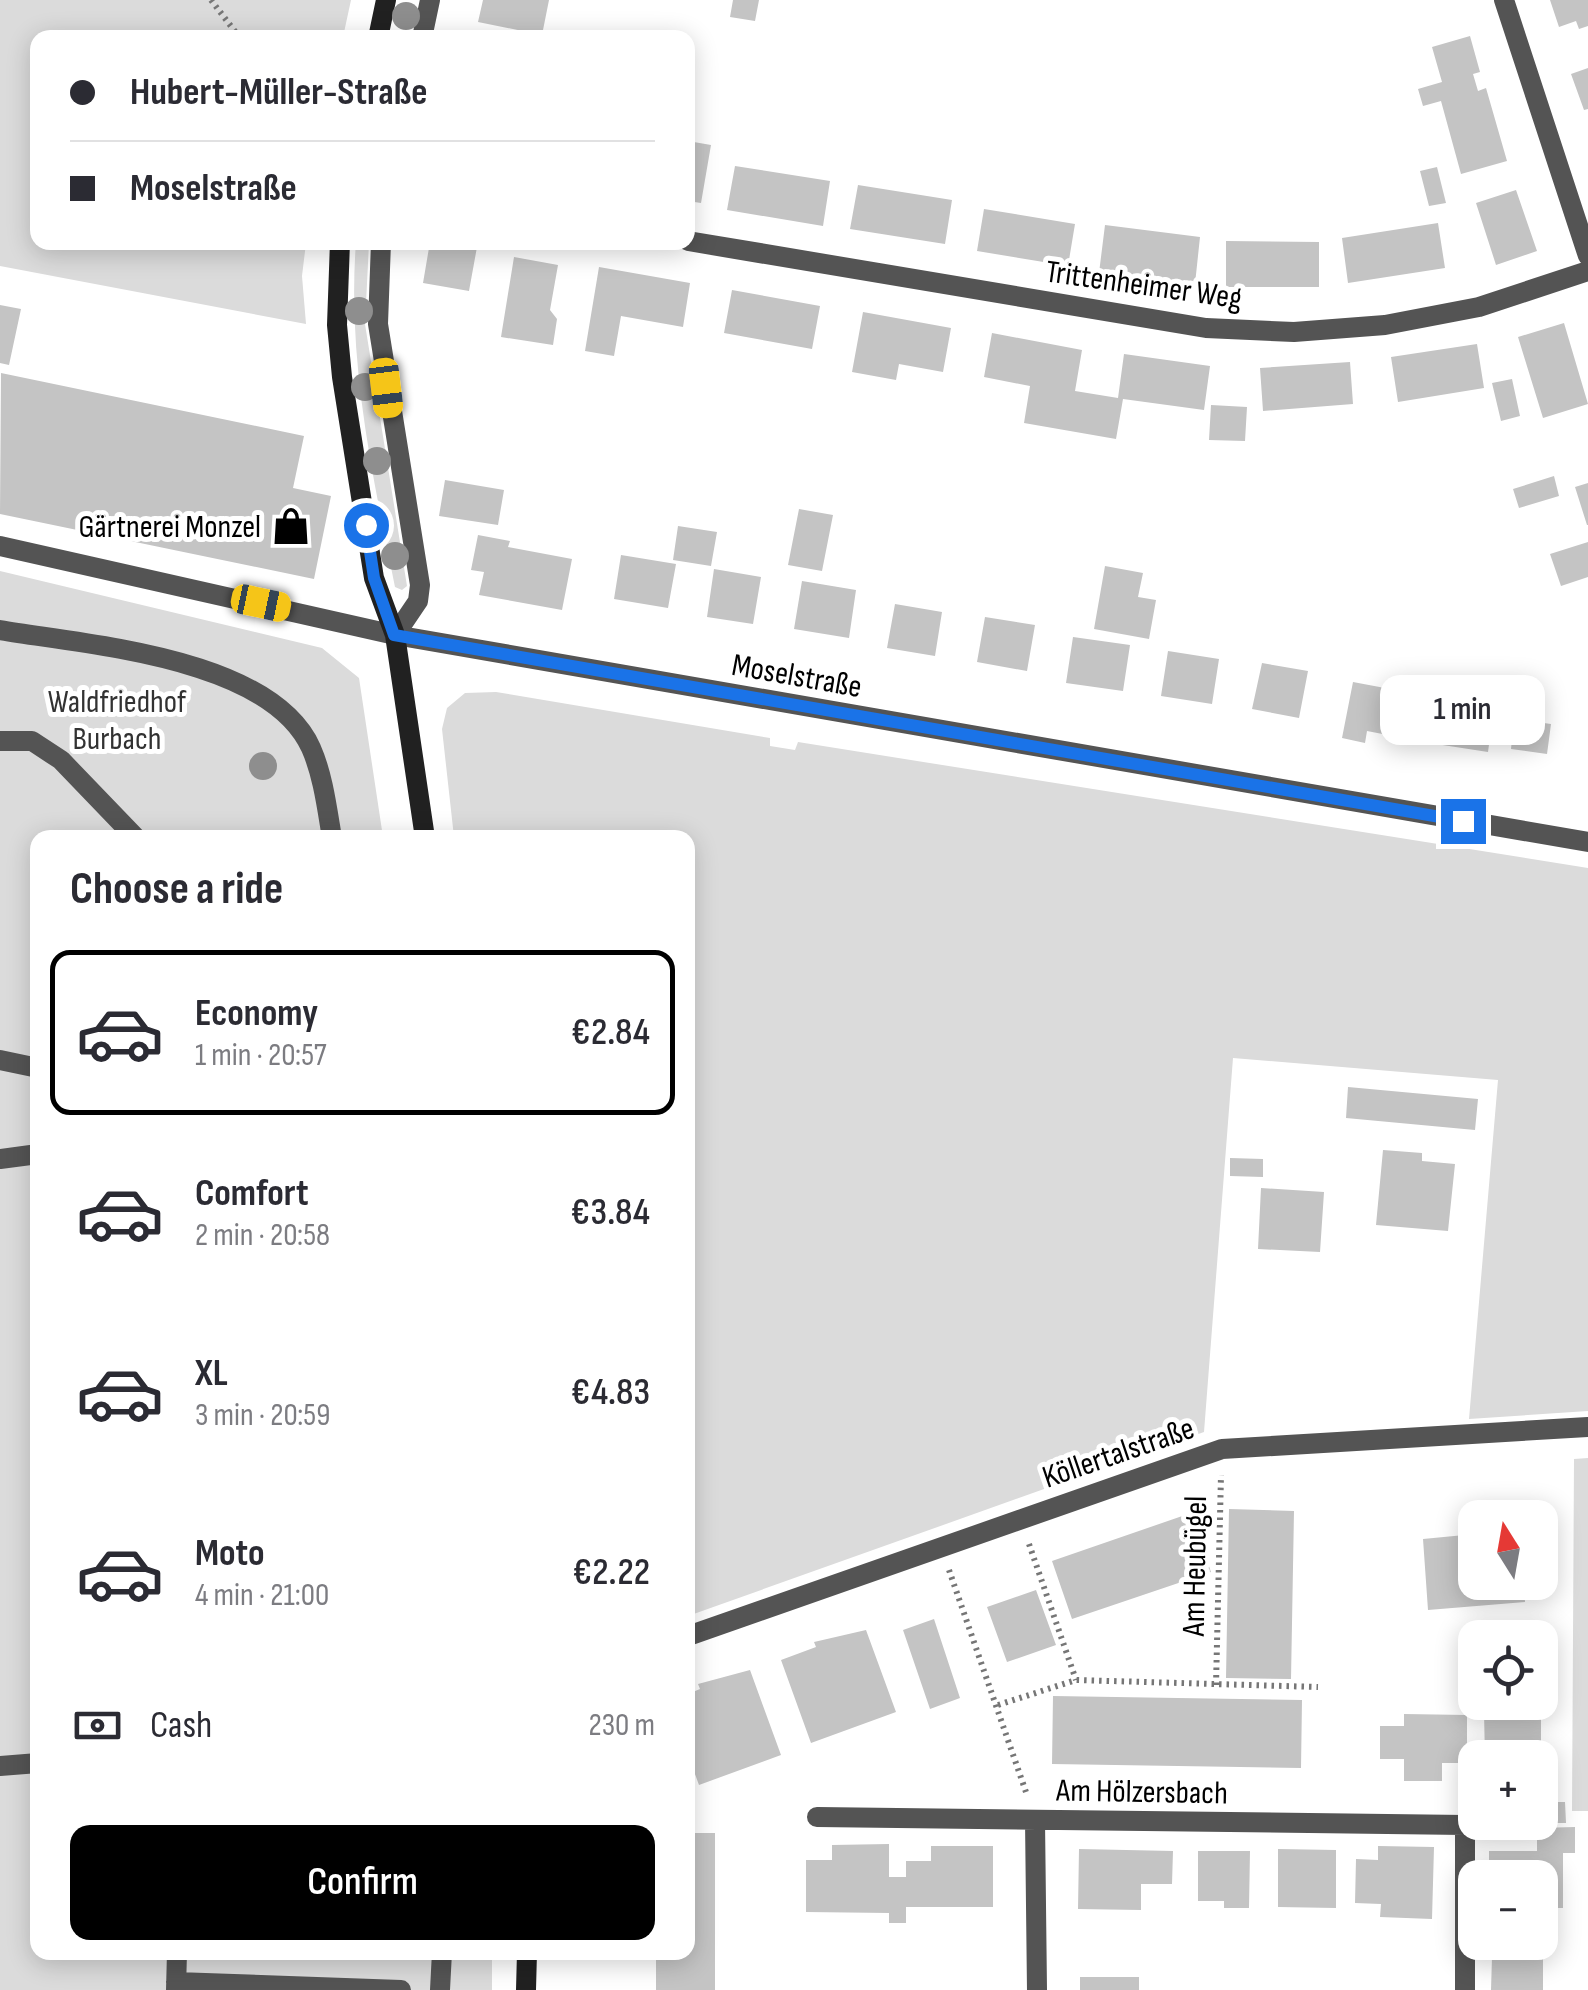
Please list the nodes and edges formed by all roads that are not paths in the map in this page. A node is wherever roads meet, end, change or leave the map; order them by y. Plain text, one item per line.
1 (386, 0) edge
2 (430, 0) edge
3 (1504, 0) edge
4 (380, 30) edge
5 (424, 30) edge
6 (695, 242) edge
7 (340, 250) edge
8 (381, 250) edge
9 (1588, 256) edge
10 (1588, 271) edge
11 (0, 546) edge
12 (0, 630) edge
13 (394, 635) junction
14 (0, 741) edge
15 (128, 830) edge
16 (330, 830) edge
17 (424, 830) edge
18 (1588, 842) edge
19 (0, 1060) edge
20 (30, 1066) edge
21 (30, 1155) edge
22 (0, 1159) edge
23 (1588, 1427) edge
24 (695, 1633) edge
25 (30, 1764) edge
26 (0, 1766) edge
27 (817, 1816) dead end
28 (1035, 1820) junction
29 (177, 1960) edge
30 (442, 1960) edge
31 (526, 1960) edge
32 (176, 1986) edge
33 (400, 1990) edge
34 (440, 1990) edge
35 (526, 1990) edge
36 (1037, 1990) edge
37 (1465, 1990) edge

1 - 4 main road
2 - 5 street
3 - 9 street
6 - 10 street, Trittenheimer Weg
7 - 13 main road
8 - 13 street
11 - 13 street, Moselstraße
12 - 16 street
13 - 17 main road
13 - 18 street, Moselstraße
14 - 15 street
19 - 20 street
21 - 22 street
23 - 24 street, Köllertalstraße
25 - 26 street
27 - 28 street, Am Hölzersbach
28 - 36 street
28 - 37 street, Am Hölzersbach
29 - 32 street
30 - 34 street
31 - 35 main road
32 - 33 street

